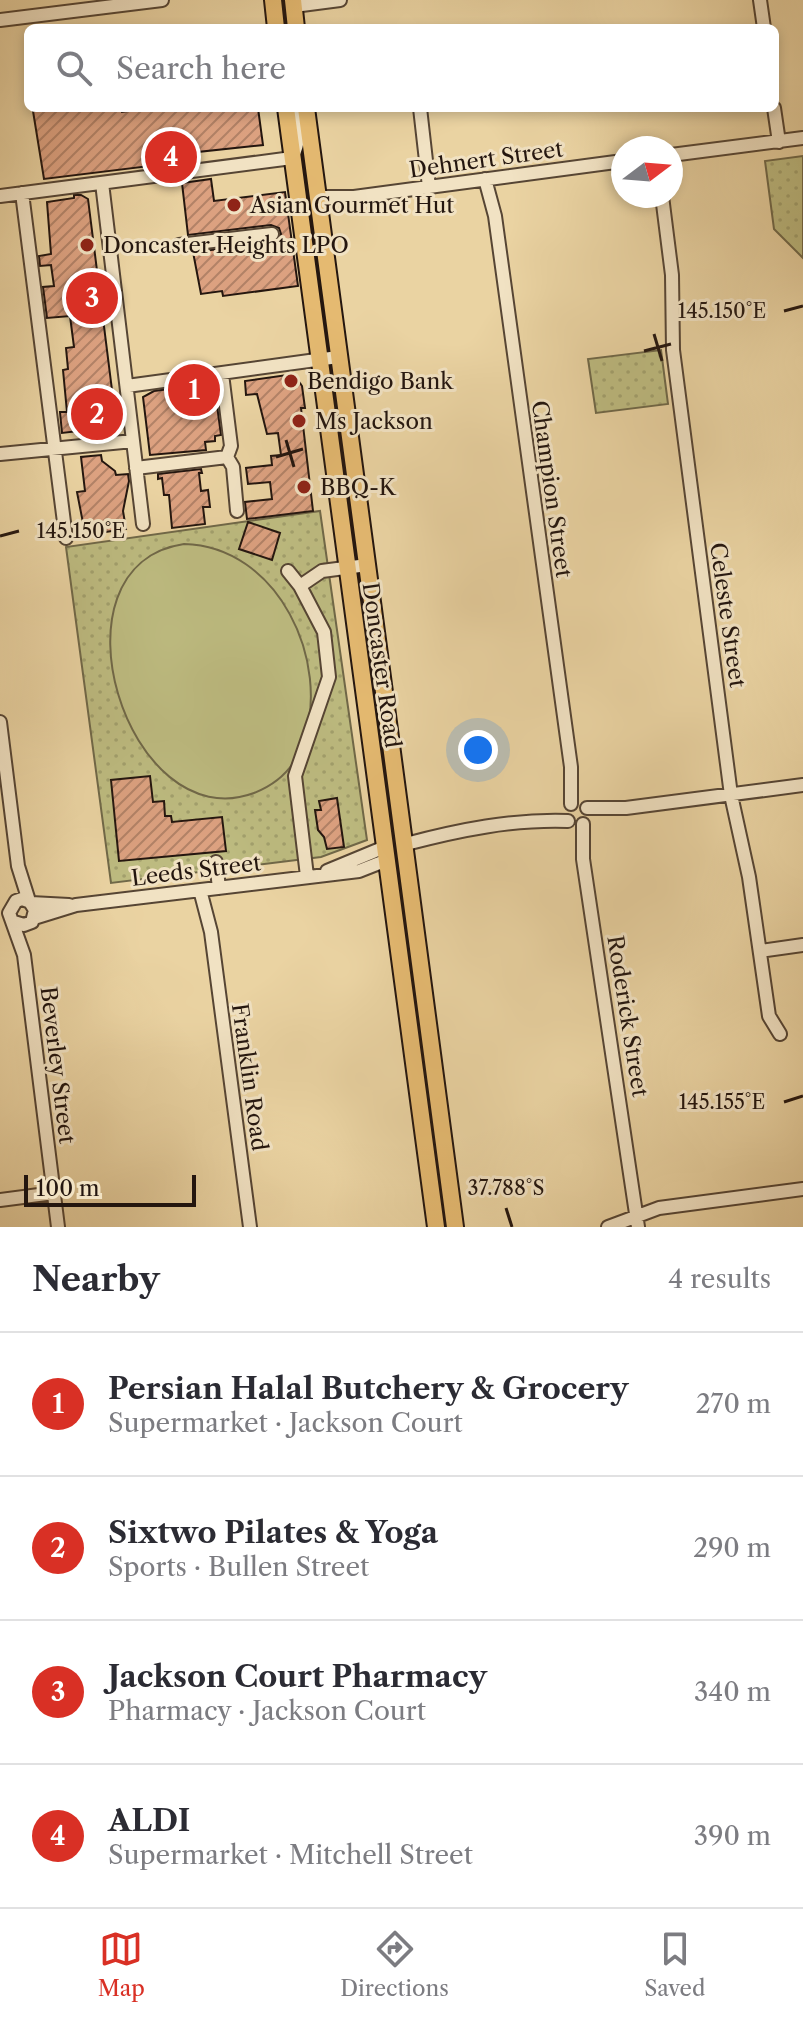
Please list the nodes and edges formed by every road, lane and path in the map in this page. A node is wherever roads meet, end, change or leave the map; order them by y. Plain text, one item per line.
1 (162, 0) edge
2 (273, 0) edge
3 (340, 0) edge
4 (760, 0) edge
5 (293, 3) edge
6 (0, 20) edge
7 (276, 24) edge
8 (296, 24) edge
9 (763, 24) edge
10 (286, 112) edge
11 (298, 112) edge
12 (307, 112) edge
13 (420, 112) edge
14 (775, 112) edge
15 (803, 138) edge
16 (779, 142) junction
17 (683, 154) edge
18 (292, 158) junction
19 (611, 163) edge
20 (294, 176) junction
21 (489, 179) junction
22 (102, 183) junction
23 (429, 187) junction
24 (22, 193) junction
25 (0, 196) edge
26 (318, 200) junction
27 (664, 208) edge
28 (272, 234) dead end
29 (179, 245) dead end
30 (338, 357) junction
31 (318, 361) junction
32 (222, 374) junction
33 (127, 386) junction
34 (133, 441) junction
35 (56, 448) junction
36 (0, 454) edge
37 (227, 457) junction
38 (136, 468) junction
39 (237, 511) dead end
40 (143, 524) dead end
41 (66, 538) dead end
42 (367, 565) junction
43 (346, 568) junction
44 (288, 571) dead end
45 (300, 586) junction
46 (0, 722) edge
47 (803, 785) edge
48 (731, 795) junction
49 (577, 814) junction
50 (406, 844) junction
51 (386, 853) junction
52 (216, 862) dead end
53 (307, 876) junction
54 (210, 889) junction
55 (76, 905) junction
56 (14, 910) edge
57 (31, 921) junction
58 (803, 945) edge
59 (760, 951) junction
60 (24, 955) junction
61 (780, 1034) dead end
62 (803, 1189) edge
63 (54, 1193) junction
64 (0, 1200) edge
65 (638, 1221) edge
66 (58, 1227) edge
67 (250, 1227) edge
68 (436, 1227) edge
69 (455, 1227) edge
70 (608, 1227) edge

1 - 6 street
2 - 7 main road
3 - 5 street
4 - 9 street
5 - 8 main road
10 - 18 main road, Doncaster Road
11 - 18 street
12 - 26 main road, Doncaster Road
13 - 23 street
14 - 16 street
15 - 16 street
16 - 17 street
18 - 20 main road, Doncaster Road
18 - 22 street
19 - 21 street, Dehnert Street
20 - 26 street
20 - 31 main road, Doncaster Road
21 - 23 street, Dehnert Street
21 - 49 street, Champion Street
22 - 24 street
22 - 33 street
23 - 26 street, Dehnert Street
24 - 25 street
24 - 35 street
26 - 30 main road, Doncaster Road
27 - 48 street, Celeste Street
28 - 29 street
30 - 31 street
30 - 42 main road, Doncaster Road
31 - 32 street
31 - 43 main road, Doncaster Road
32 - 33 street
32 - 37 street
33 - 34 street
34 - 35 street
34 - 38 street
35 - 36 street
35 - 41 street
37 - 38 street
37 - 39 street
38 - 40 street
42 - 43 street
42 - 50 main road, Doncaster Road
43 - 45 street
43 - 51 main road, Doncaster Road
44 - 45 street
45 - 53 street
46 - 56 street
47 - 48 street
48 - 49 street
48 - 59 street, Celeste Street
49 - 50 street
49 - 65 street, Roderick Street
50 - 51 main road
50 - 69 main road, Doncaster Road
51 - 53 street, Leeds Street
51 - 68 main road, Doncaster Road
52 - 54 street, Franklin Road
53 - 54 street, Leeds Street
54 - 55 street, Leeds Street
54 - 67 street, Franklin Road
55 - 56 street, Leeds Street
55 - 57 street, Leeds Street
56 - 57 street
56 - 57 street, Beverley Street
56 - 60 street, Beverley Street
57 - 60 street, Beverley Street
58 - 59 street
59 - 61 street, Celeste Street
60 - 63 street, Beverley Street
62 - 65 street
63 - 64 street
63 - 66 street, Beverley Street
65 - 70 street

